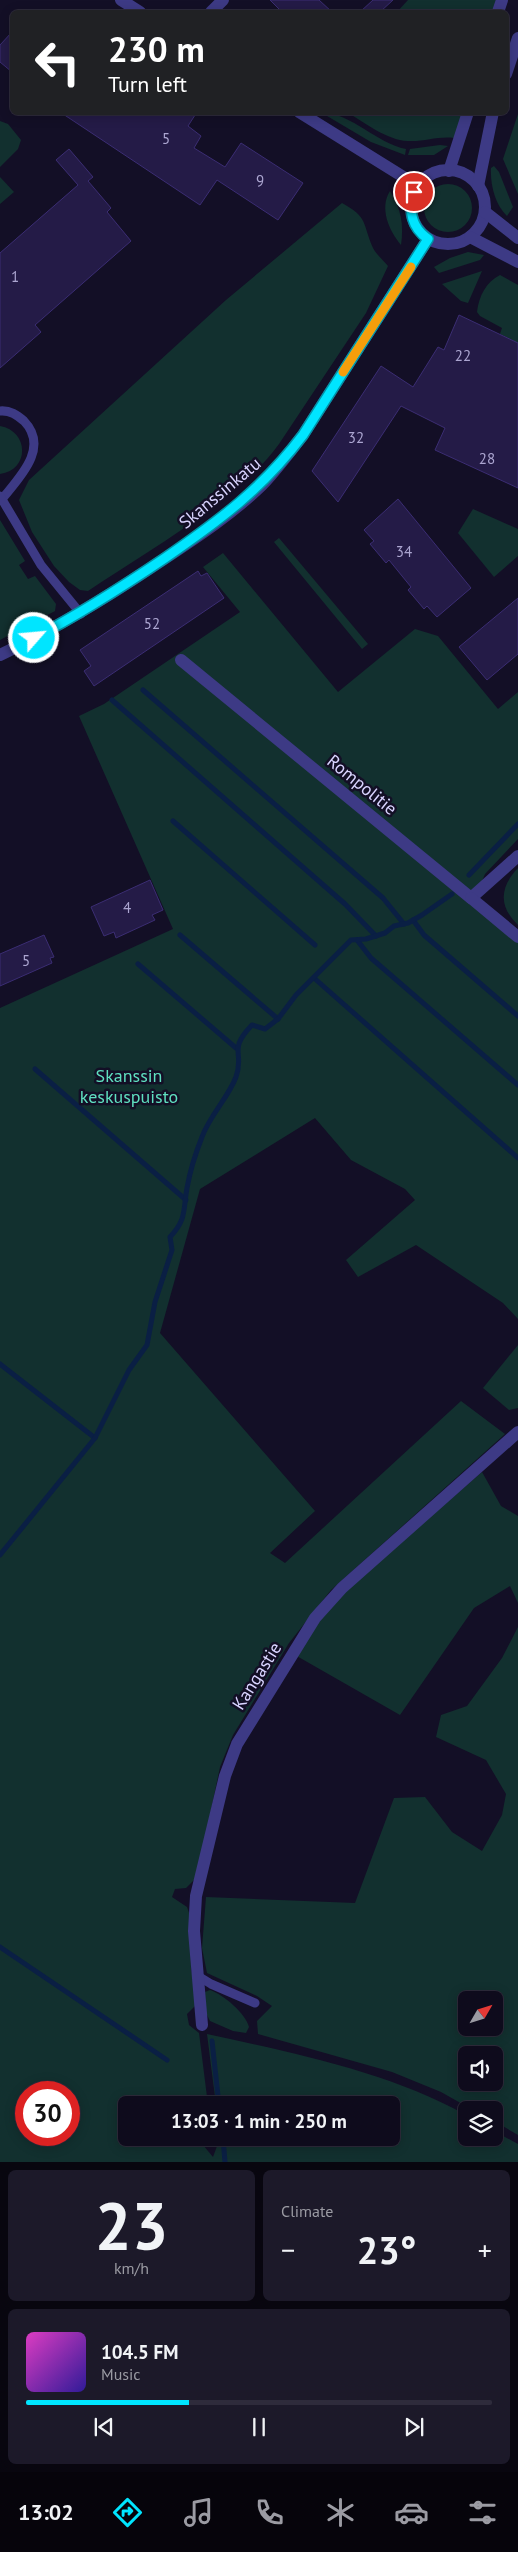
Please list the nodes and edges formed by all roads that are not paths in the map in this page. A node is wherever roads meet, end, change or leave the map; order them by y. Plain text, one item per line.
1 (121, 0) edge
2 (223, 0) edge
3 (137, 10) edge
4 (213, 10) edge
5 (518, 38) edge
6 (509, 65) edge
7 (304, 115) edge
8 (467, 115) edge
9 (492, 115) edge
10 (449, 170) junction
11 (418, 186) junction
12 (478, 186) junction
13 (484, 212) junction
14 (470, 237) junction
15 (518, 238) edge
16 (428, 239) junction
17 (518, 262) edge
18 (0, 411) edge
19 (1, 497) edge
20 (80, 614) junction
21 (0, 655) edge
22 (180, 660) dead end
23 (518, 856) edge
24 (471, 898) junction
25 (518, 937) edge
26 (518, 1432) edge
27 (198, 1976) junction
28 (255, 2003) dead end
29 (202, 2025) dead end

1 - 3 street
2 - 4 street
5 - 6 street
7 - 11 street
8 - 10 street
9 - 12 street
10 - 11 street
10 - 12 street
11 - 16 street
12 - 13 street
13 - 14 street
13 - 15 street
14 - 16 street
14 - 17 street
16 - 20 street, Skanssinkatu
18 - 19 lane
19 - 20 lane
20 - 21 street, Skanssinkatu
22 - 24 street, Rompolitie
23 - 24 street
24 - 25 street
26 - 27 street, Kangastie
27 - 28 lane
27 - 29 street, Kangastie

